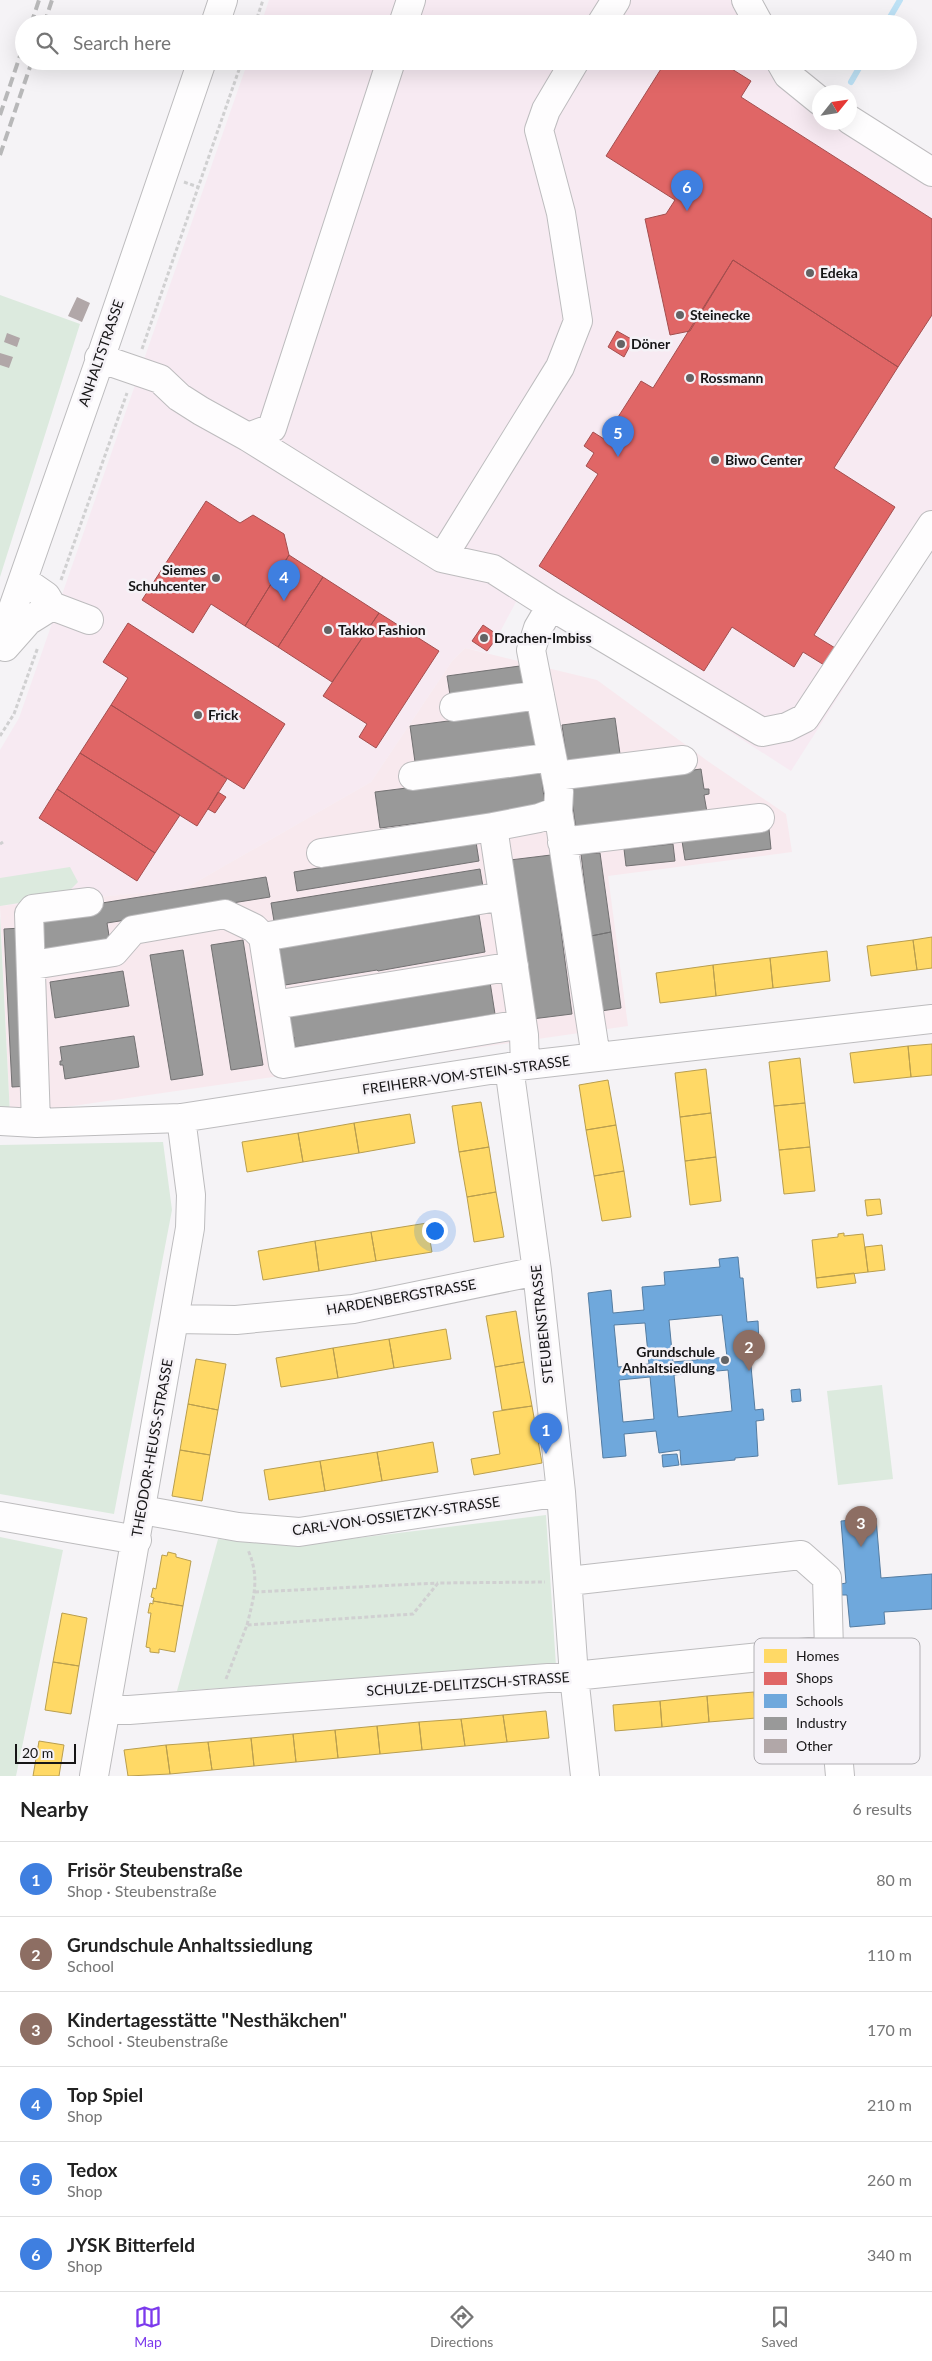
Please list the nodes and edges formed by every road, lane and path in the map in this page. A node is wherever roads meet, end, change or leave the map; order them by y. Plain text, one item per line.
1 (222, 0) edge
2 (263, 0) edge
3 (411, 0) edge
4 (616, 0) edge
5 (746, 0) edge
6 (217, 15) edge
7 (258, 15) edge
8 (406, 15) edge
9 (607, 15) edge
10 (754, 15) edge
11 (199, 70) edge
12 (239, 70) edge
13 (388, 70) edge
14 (570, 70) edge
15 (785, 70) edge
16 (812, 94) edge
17 (857, 124) edge
18 (932, 172) edge
19 (99, 358) junction
20 (134, 370) junction
21 (248, 437) junction
22 (932, 525) edge
23 (442, 558) junction
24 (23, 580) junction
25 (52, 606) junction
26 (551, 606) junction
27 (89, 620) dead end
28 (40, 642) dead end
29 (0, 645) edge
30 (0, 652) edge
31 (540, 695) junction
32 (454, 707) dead end
33 (0, 736) edge
34 (683, 760) dead end
35 (554, 767) junction
36 (413, 776) dead end
37 (558, 811) junction
38 (760, 818) dead end
39 (493, 827) junction
40 (562, 842) junction
41 (321, 853) dead end
42 (503, 896) junction
43 (90, 902) dead end
44 (263, 937) junction
45 (33, 965) junction
46 (514, 966) junction
47 (274, 1005) junction
48 (932, 1018) edge
49 (522, 1024) junction
50 (596, 1057) junction
51 (517, 1066) junction
52 (181, 1118) junction
53 (0, 1121) edge
54 (36, 1123) junction
55 (537, 1271) junction
56 (174, 1319) junction
57 (561, 1492) junction
58 (142, 1510) junction
59 (0, 1516) edge
60 (238, 1527) junction
61 (136, 1540) junction
62 (569, 1581) junction
63 (438, 1583) junction
64 (255, 1592) junction
65 (247, 1625) junction
66 (829, 1638) edge
67 (754, 1658) edge
68 (574, 1676) junction
69 (220, 1682) dead end
70 (106, 1709) junction
71 (94, 1776) edge
72 (585, 1776) edge

1 - 6 street
2 - 7 path
3 - 8 street
4 - 9 street
5 - 10 street
11 - 19 street, ANHALTSTRASSE
12 - 20 path
13 - 21 street
14 - 23 street
15 - 16 street
17 - 18 street
19 - 20 street
19 - 24 street, ANHALTSTRASSE
20 - 21 street
20 - 25 path
21 - 23 street
22 - 26 street
23 - 26 street
24 - 25 street
24 - 29 street, ANHALTSTRASSE
25 - 27 street
25 - 30 street
26 - 31 street
28 - 33 path
31 - 32 street
31 - 35 street
34 - 35 street
35 - 36 street
35 - 37 street
37 - 39 street
37 - 40 street
38 - 40 street
39 - 41 street
39 - 42 street, STEUBENSTRASSE
40 - 50 street
42 - 44 street
42 - 46 street, STEUBENSTRASSE
43 - 45 street
44 - 45 street
44 - 47 street
45 - 54 street
46 - 47 street
46 - 49 street, STEUBENSTRASSE
47 - 49 street
48 - 50 street, FREIHERR-VOM-STEIN-STRASSE
49 - 51 street, STEUBENSTRASSE
50 - 51 street, FREIHERR-VOM-STEIN-STRASSE
51 - 52 street, FREIHERR-VOM-STEIN-STRASSE
51 - 55 street, STEUBENSTRASSE
52 - 54 street, FREIHERR-VOM-STEIN-STRASSE
52 - 56 street, THEODOR-HEUSS-STRASSE
53 - 54 street, FREIHERR-VOM-STEIN-STRASSE
55 - 56 street, HARDENBERGSTRASSE
55 - 57 street, STEUBENSTRASSE
56 - 58 street, THEODOR-HEUSS-STRASSE
57 - 60 street, CARL-VON-OSSIETZKY-STRASSE
57 - 62 street, STEUBENSTRASSE
58 - 60 street, CARL-VON-OSSIETZKY-STRASSE
58 - 61 street, THEODOR-HEUSS-STRASSE
59 - 61 street
60 - 64 path
61 - 70 street, THEODOR-HEUSS-STRASSE
62 - 63 path
62 - 66 street
62 - 68 street, STEUBENSTRASSE
63 - 64 path
63 - 65 path
64 - 65 path
65 - 69 path
67 - 68 street, SCHULZE-DELITZSCH-STRASSE
68 - 70 street, SCHULZE-DELITZSCH-STRASSE
68 - 72 street, STEUBENSTRASSE
70 - 71 street, THEODOR-HEUSS-STRASSE

